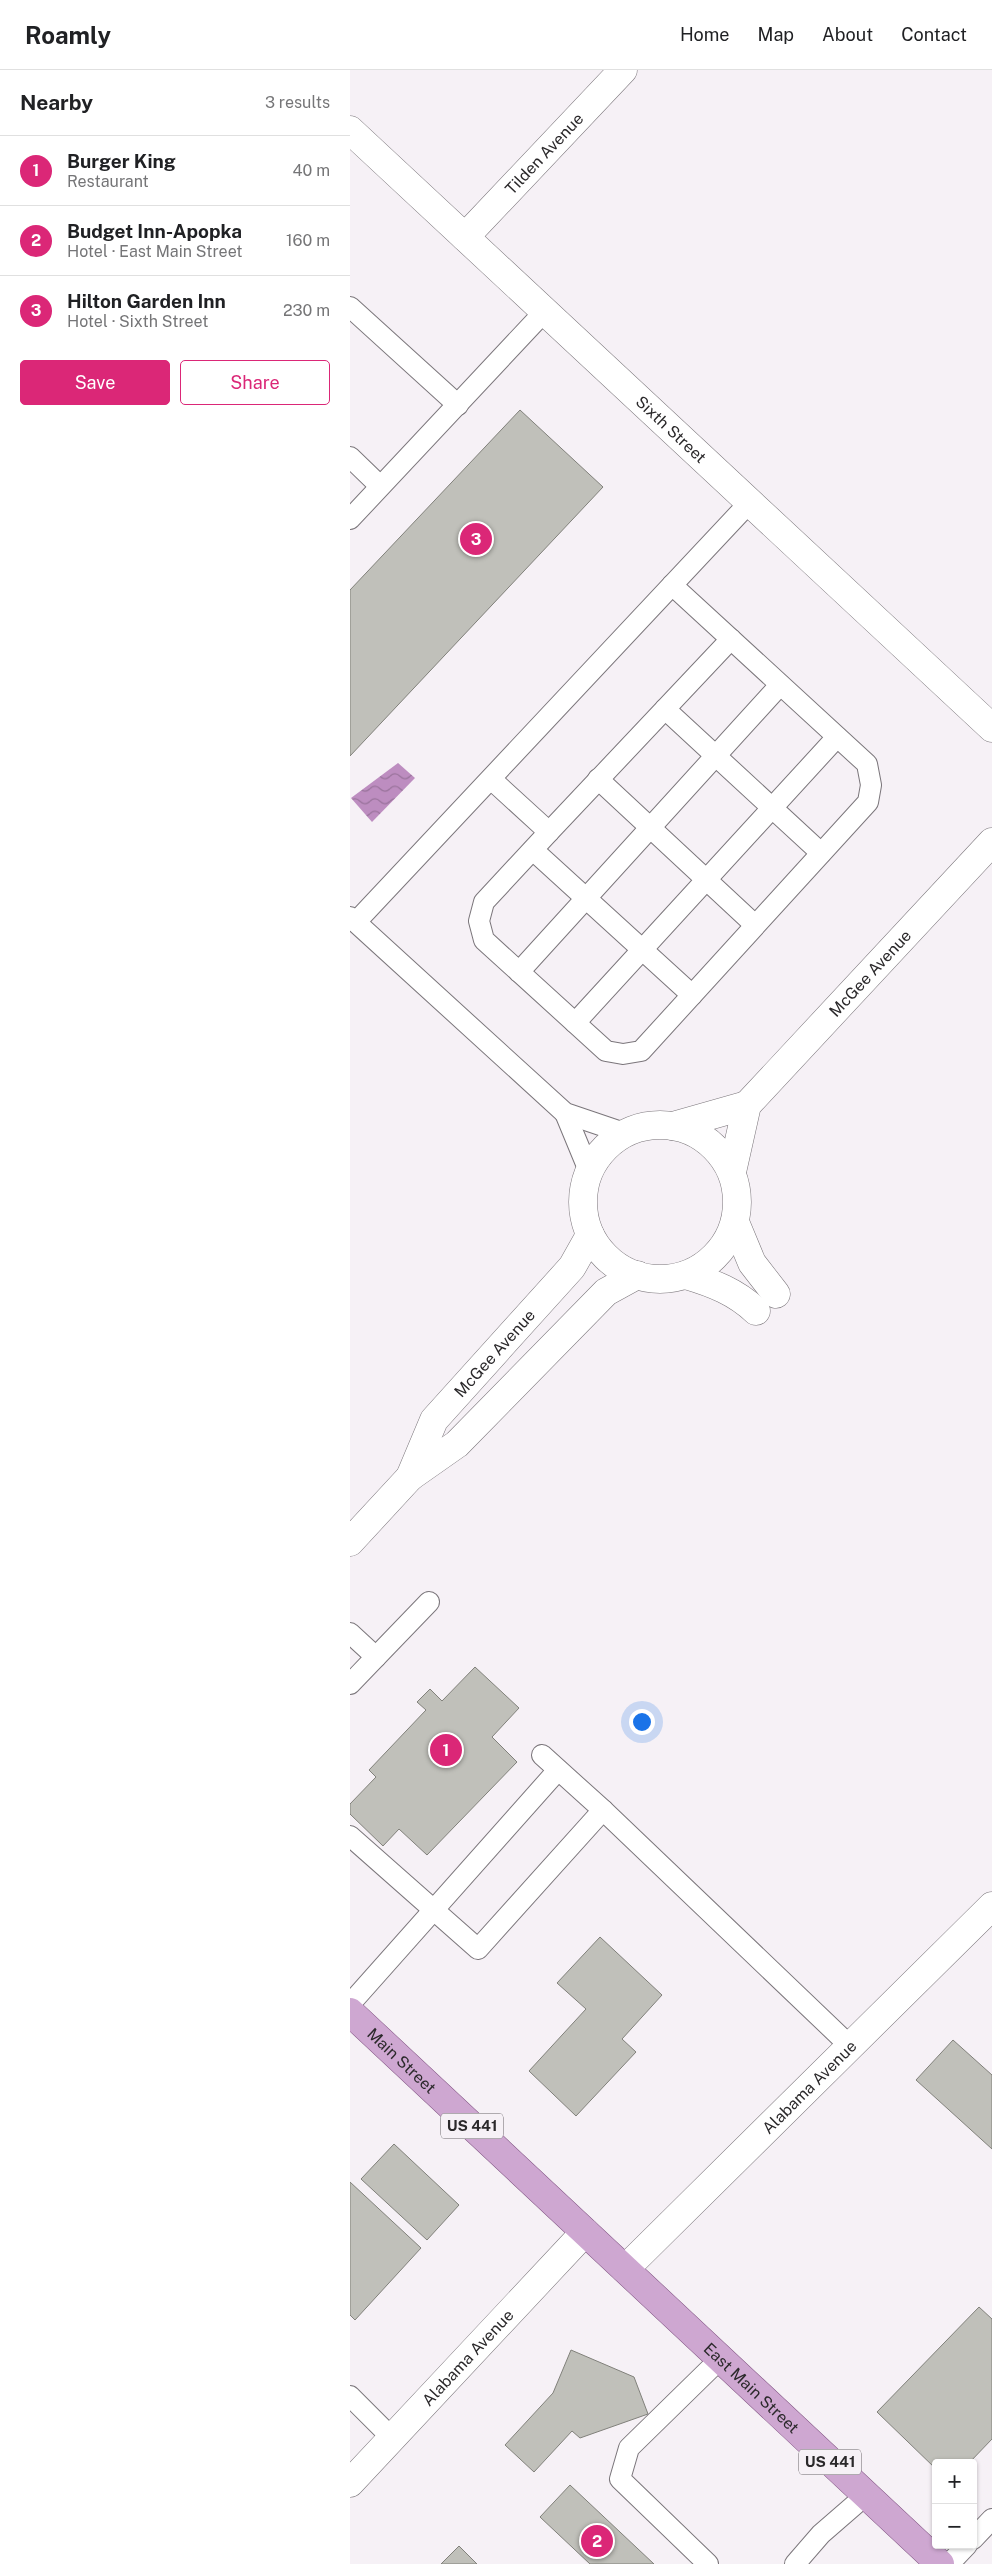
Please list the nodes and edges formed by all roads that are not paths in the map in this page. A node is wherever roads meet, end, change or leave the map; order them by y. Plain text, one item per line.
1 (623, 70) edge
2 (350, 130) edge
3 (465, 237) junction
4 (350, 307) edge
5 (545, 312) junction
6 (458, 405) junction
7 (350, 457) edge
8 (380, 486) junction
9 (750, 502) junction
10 (350, 519) edge
11 (672, 585) junction
12 (730, 639) junction
13 (780, 684) junction
14 (665, 708) junction
15 (992, 728) edge
16 (837, 737) junction
17 (716, 756) junction
18 (491, 779) junction
19 (598, 779) junction
20 (772, 808) junction
21 (650, 827) junction
22 (549, 832) junction
23 (992, 842) edge
24 (533, 850) junction
25 (821, 853) junction
26 (706, 880) junction
27 (586, 898) junction
28 (353, 919) edge
29 (755, 925) junction
30 (642, 950) junction
31 (519, 972) junction
32 (692, 995) junction
33 (575, 1023) junction
34 (747, 1105) junction
35 (565, 1113) junction
36 (674, 1126) junction
37 (624, 1133) junction
38 (589, 1171) junction
39 (732, 1172) junction
40 (735, 1222) junction
41 (590, 1235) junction
42 (637, 1275) junction
43 (686, 1275) junction
44 (410, 1477) junction
45 (350, 1542) edge
46 (429, 1602) dead end
47 (350, 1633) edge
48 (376, 1657) junction
49 (350, 1684) edge
50 (542, 1755) dead end
51 (558, 1770) junction
52 (603, 1810) junction
53 (350, 1836) edge
54 (992, 1906) edge
55 (433, 1909) junction
56 (352, 2017) edge
57 (850, 2046) junction
58 (585, 2232) junction
59 (625, 2269) junction
60 (720, 2358) junction
61 (350, 2396) edge
62 (392, 2438) junction
63 (350, 2483) edge
64 (866, 2495) junction
65 (992, 2519) edge
66 (977, 2535) edge
67 (963, 2549) edge
68 (708, 2564) edge
69 (795, 2564) edge
70 (940, 2564) edge
71 (949, 2564) edge

1 - 3 street, Tilden Avenue
2 - 3 street, Sixth Street
3 - 5 street, Sixth Street
4 - 6 lane
5 - 6 lane
5 - 9 street, Sixth Street
6 - 8 lane
7 - 8 lane
8 - 10 lane
9 - 11 lane
9 - 15 street, Sixth Street
11 - 12 lane
11 - 18 lane
12 - 13 lane
12 - 14 lane
13 - 16 lane
13 - 17 lane
14 - 17 lane
14 - 19 lane
16 - 20 lane
16 - 25 lane
17 - 20 lane
17 - 21 lane
18 - 22 lane
18 - 28 lane
19 - 21 lane
19 - 22 lane
20 - 25 lane
20 - 26 lane
21 - 26 lane
21 - 27 lane
22 - 24 lane
23 - 34 street, McGee Avenue
24 - 27 lane
24 - 31 lane
25 - 29 lane
26 - 29 lane
26 - 30 lane
27 - 30 lane
27 - 31 lane
28 - 35 lane
29 - 32 lane
30 - 32 lane
30 - 33 lane
31 - 33 lane
32 - 33 lane
34 - 36 street
34 - 39 street
35 - 37 lane
35 - 38 lane
36 - 37 street
36 - 39 street
37 - 38 street
38 - 41 street
39 - 40 street
40 - 43 street
40 - 43 street
41 - 42 street
41 - 44 street, McGee Avenue
42 - 43 street
42 - 44 street, McGee Avenue
44 - 45 street, McGee Avenue
46 - 48 lane
47 - 48 lane
48 - 49 lane
50 - 51 lane
51 - 52 lane
51 - 55 lane
52 - 55 lane
52 - 57 lane
53 - 55 lane
54 - 57 street, Alabama Avenue
55 - 56 lane
56 - 58 main road, Main Street / US 441
57 - 59 street, Alabama Avenue
58 - 59 main road, East Main Street / US 441
58 - 62 street, Alabama Avenue
59 - 60 main road, East Main Street / US 441
60 - 64 main road, East Main Street / US 441
60 - 68 lane
61 - 62 lane
62 - 63 street, Alabama Avenue
64 - 69 lane
64 - 70 main road, East Main Street / US 441
65 - 66 lane
67 - 71 lane

